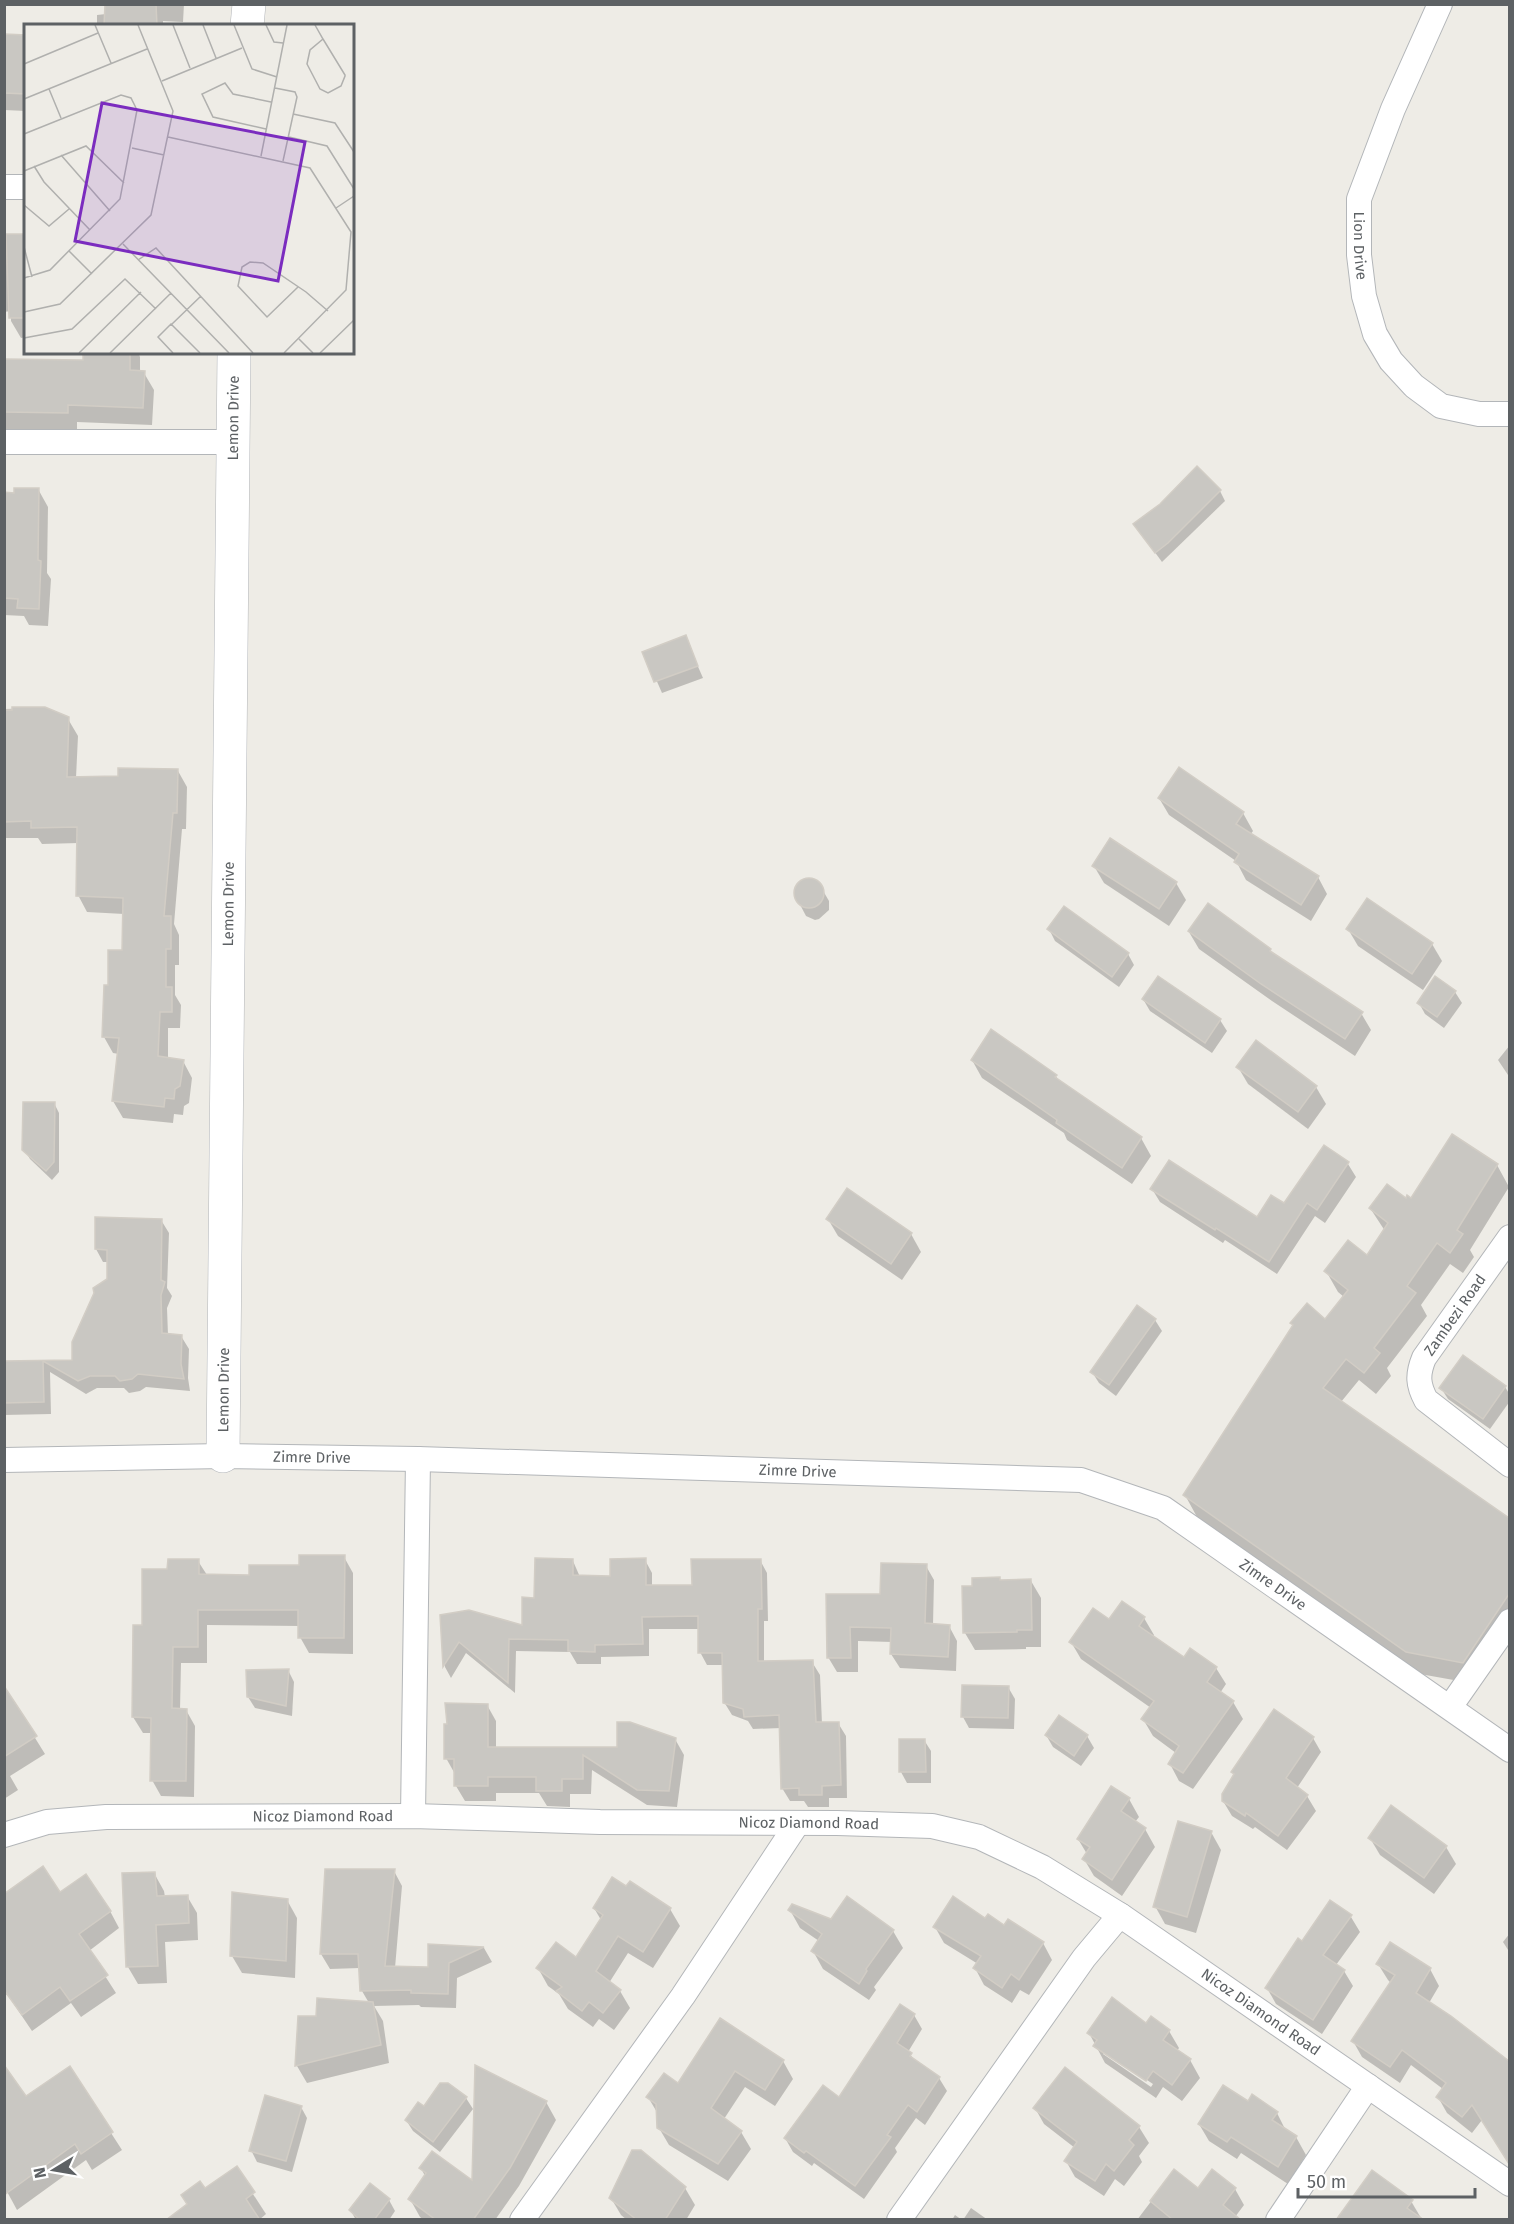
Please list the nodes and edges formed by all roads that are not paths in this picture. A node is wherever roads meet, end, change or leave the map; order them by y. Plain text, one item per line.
1 (249, 4) edge
2 (1440, 4) edge
3 (248, 24) edge
4 (4, 187) edge
5 (24, 187) edge
6 (234, 354) edge
7 (1509, 414) edge
8 (4, 442) edge
9 (232, 442) junction
10 (1509, 1238) edge
11 (223, 1456) junction
12 (418, 1459) junction
13 (4, 1460) edge
14 (1509, 1465) edge
15 (1509, 1621) edge
16 (1450, 1707) junction
17 (1509, 1750) edge
18 (413, 1816) junction
19 (797, 1824) junction
20 (4, 1835) edge
21 (1120, 1915) junction
22 (1368, 2086) junction
23 (1509, 2184) edge
24 (522, 2220) edge
25 (899, 2220) edge
26 (1278, 2220) edge

1 - 3 street
2 - 7 street, Lion Drive
4 - 5 street
6 - 9 street, Lemon Drive
8 - 9 street
9 - 11 street, Lemon Drive
10 - 14 street, Zambezi Road
11 - 12 street, Zimre Drive
11 - 13 street, Zimre Drive
12 - 16 street, Zimre Drive
12 - 18 street
15 - 16 street
16 - 17 street, Zimre Drive
18 - 19 street, Nicoz Diamond Road
18 - 20 street, Nicoz Diamond Road
19 - 21 street, Nicoz Diamond Road
19 - 24 street
21 - 22 street, Nicoz Diamond Road
21 - 25 street
22 - 23 street, Nicoz Diamond Road
22 - 26 street

